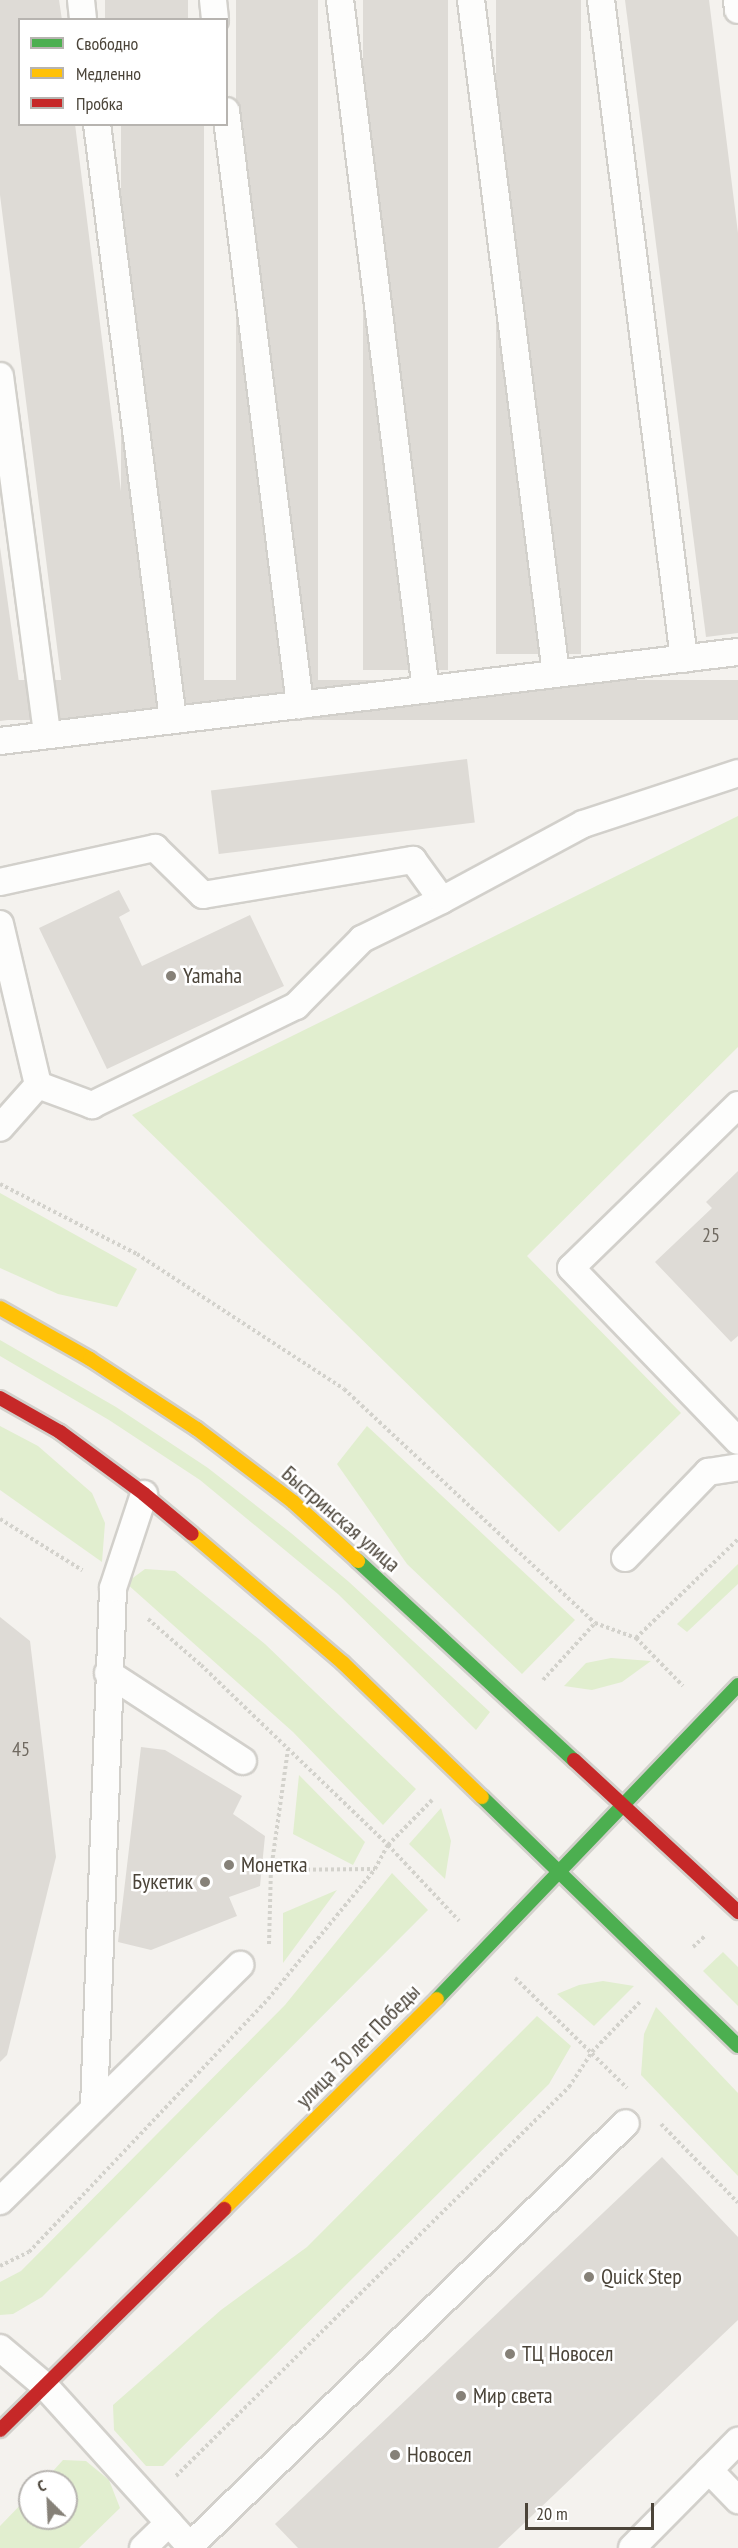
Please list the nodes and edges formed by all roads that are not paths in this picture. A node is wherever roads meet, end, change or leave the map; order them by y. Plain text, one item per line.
1 (81, 0) edge
2 (213, 0) edge
3 (340, 0) edge
4 (471, 0) edge
5 (601, 0) edge
6 (737, 0) edge
7 (738, 10) edge
8 (83, 18) edge
9 (215, 18) edge
10 (97, 126) edge
11 (228, 126) edge
12 (0, 376) edge
13 (738, 652) edge
14 (684, 659) junction
15 (556, 674) junction
16 (426, 690) junction
17 (300, 705) junction
18 (173, 720) junction
19 (47, 735) junction
20 (0, 741) edge
21 (738, 773) edge
22 (0, 882) edge
23 (442, 900) junction
24 (0, 924) edge
25 (38, 1084) junction
26 (738, 1105) edge
27 (0, 1128) edge
28 (0, 1308) edge
29 (0, 1398) edge
30 (738, 1441) edge
31 (738, 1467) edge
32 (144, 1494) junction
33 (625, 1558) dead end
34 (108, 1674) junction
35 (738, 1685) edge
36 (243, 1761) dead end
37 (622, 1805) junction
38 (560, 1871) junction
39 (736, 1910) edge
40 (240, 1965) dead end
41 (738, 2046) edge
42 (94, 2107) junction
43 (626, 2123) dead end
44 (0, 2201) edge
45 (0, 2348) edge
46 (44, 2385) junction
47 (0, 2430) edge
48 (738, 2441) edge
49 (709, 2470) junction
50 (738, 2500) edge
51 (168, 2523) junction
52 (191, 2547) edge
53 (143, 2548) edge
54 (632, 2548) edge

1 - 8 lane
2 - 9 lane
3 - 16 lane
4 - 15 lane
5 - 14 lane
6 - 7 lane
10 - 18 lane
11 - 17 lane
12 - 19 lane
13 - 14 lane
14 - 15 lane
15 - 16 lane
16 - 17 lane
17 - 18 lane
18 - 19 lane
19 - 20 lane
21 - 23 lane
22 - 23 lane
23 - 25 lane
24 - 25 lane
25 - 27 lane
26 - 30 lane
28 - 37 main road, Быстринская улица
29 - 32 main road
31 - 33 lane
32 - 34 lane
32 - 38 main road
34 - 36 lane
34 - 42 lane
35 - 37 main road, улица 30 лет Победы
37 - 38 main road, улица 30 лет Победы
37 - 39 main road, Быстринская улица
38 - 41 main road
38 - 46 main road, улица 30 лет Победы
40 - 42 lane
42 - 44 lane
43 - 52 lane
45 - 46 lane
46 - 47 main road, улица 30 лет Победы
46 - 51 lane
48 - 49 lane
49 - 50 lane
49 - 54 lane
51 - 52 lane
51 - 53 lane

